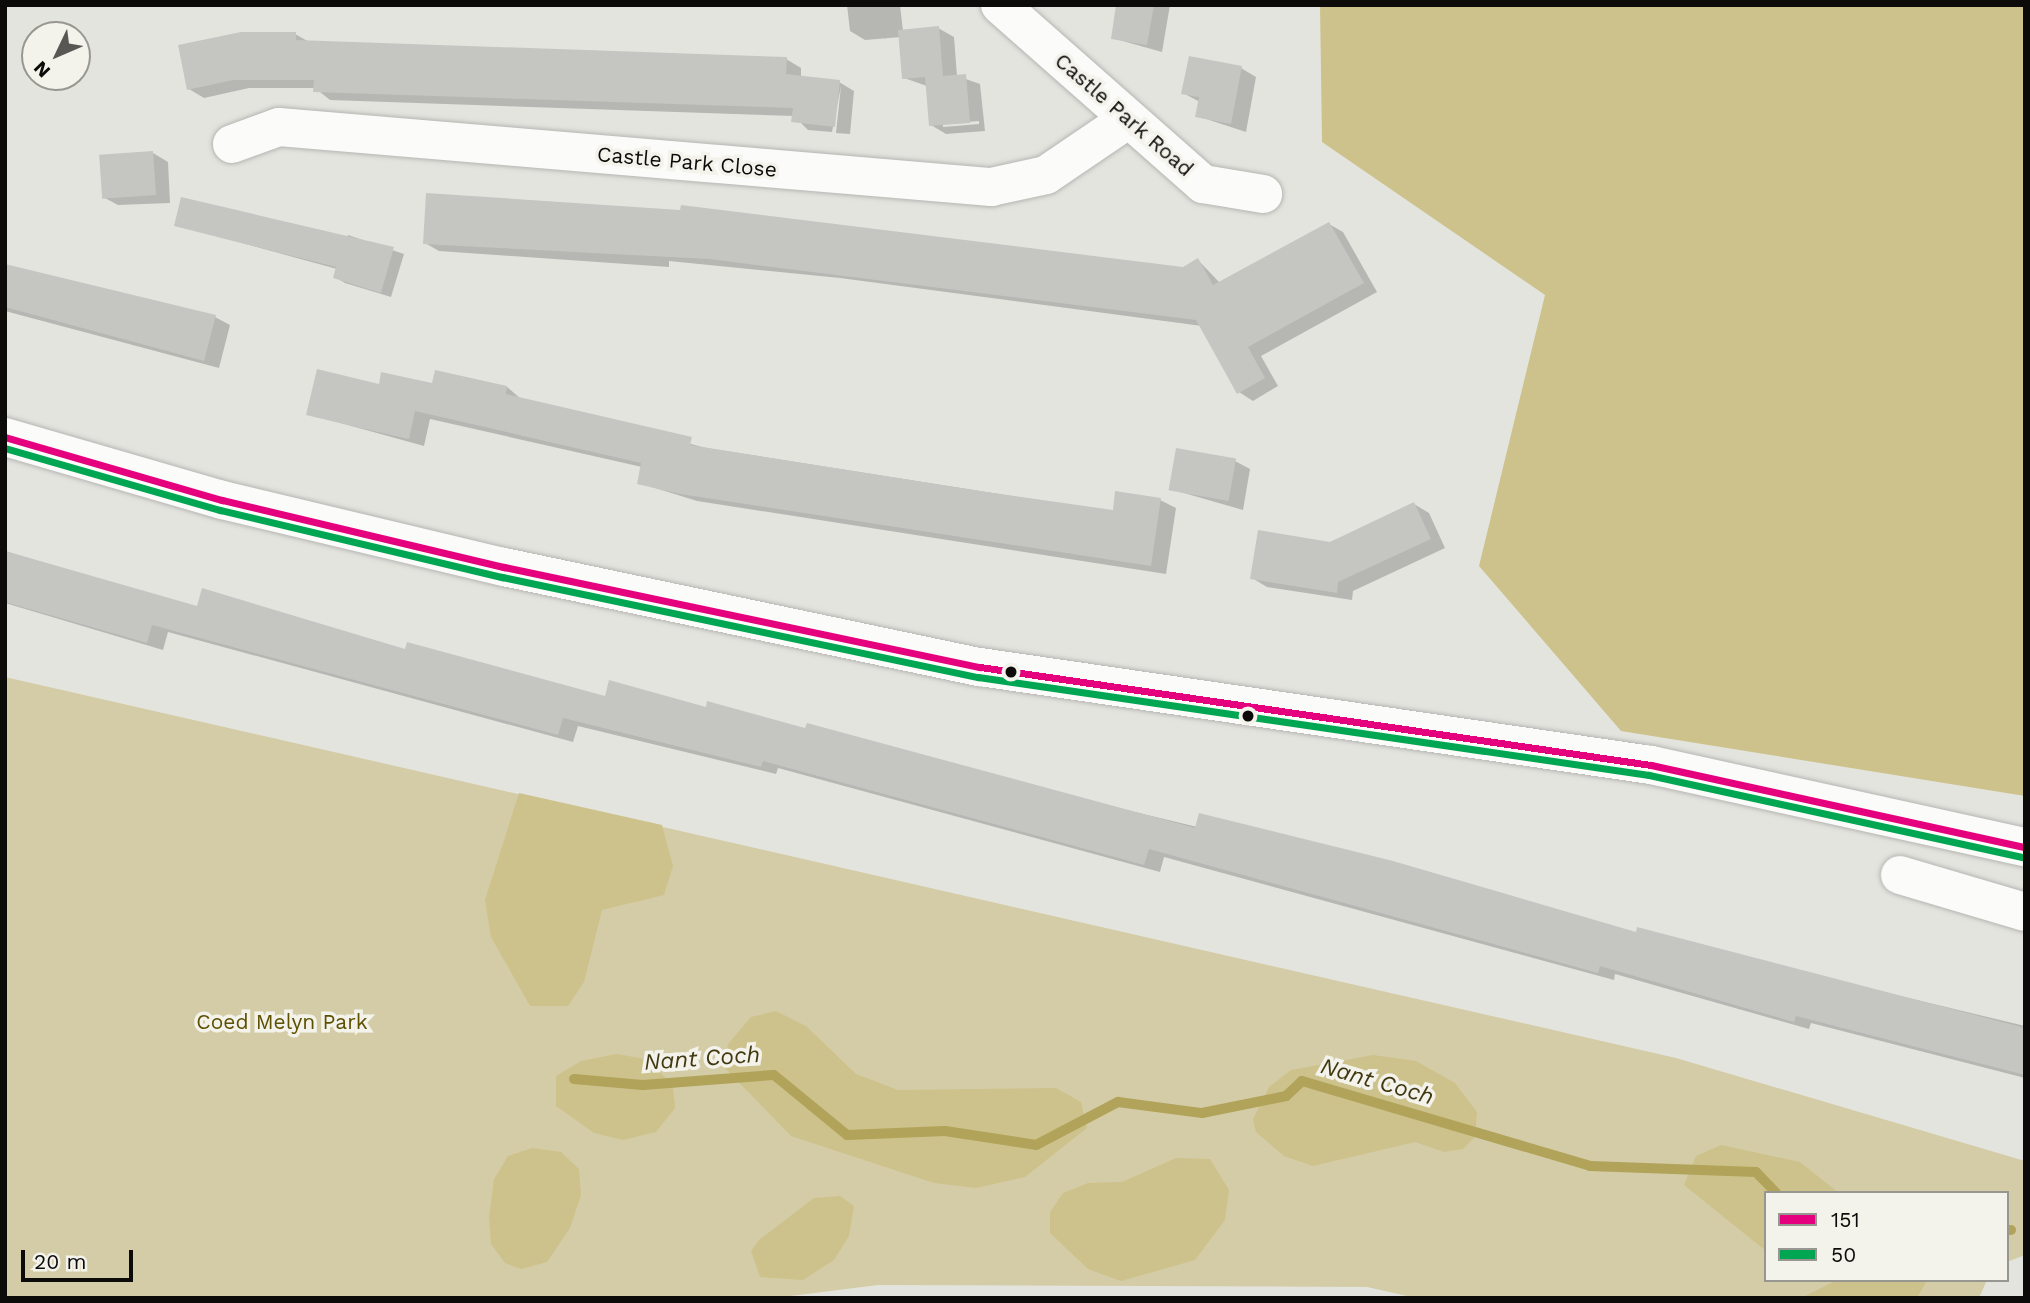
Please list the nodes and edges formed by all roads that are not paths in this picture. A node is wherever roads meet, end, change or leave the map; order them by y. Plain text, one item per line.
1 (1000, 5) edge
2 (1127, 120) junction
3 (232, 144) dead end
4 (1263, 194) dead end
5 (5, 437) edge
6 (2025, 847) edge
7 (1900, 875) dead end
8 (2025, 912) edge

1 - 2 street, Castle Park Road
2 - 3 street, Castle Park Close
2 - 4 street, Castle Park Road
5 - 6 street
7 - 8 street

